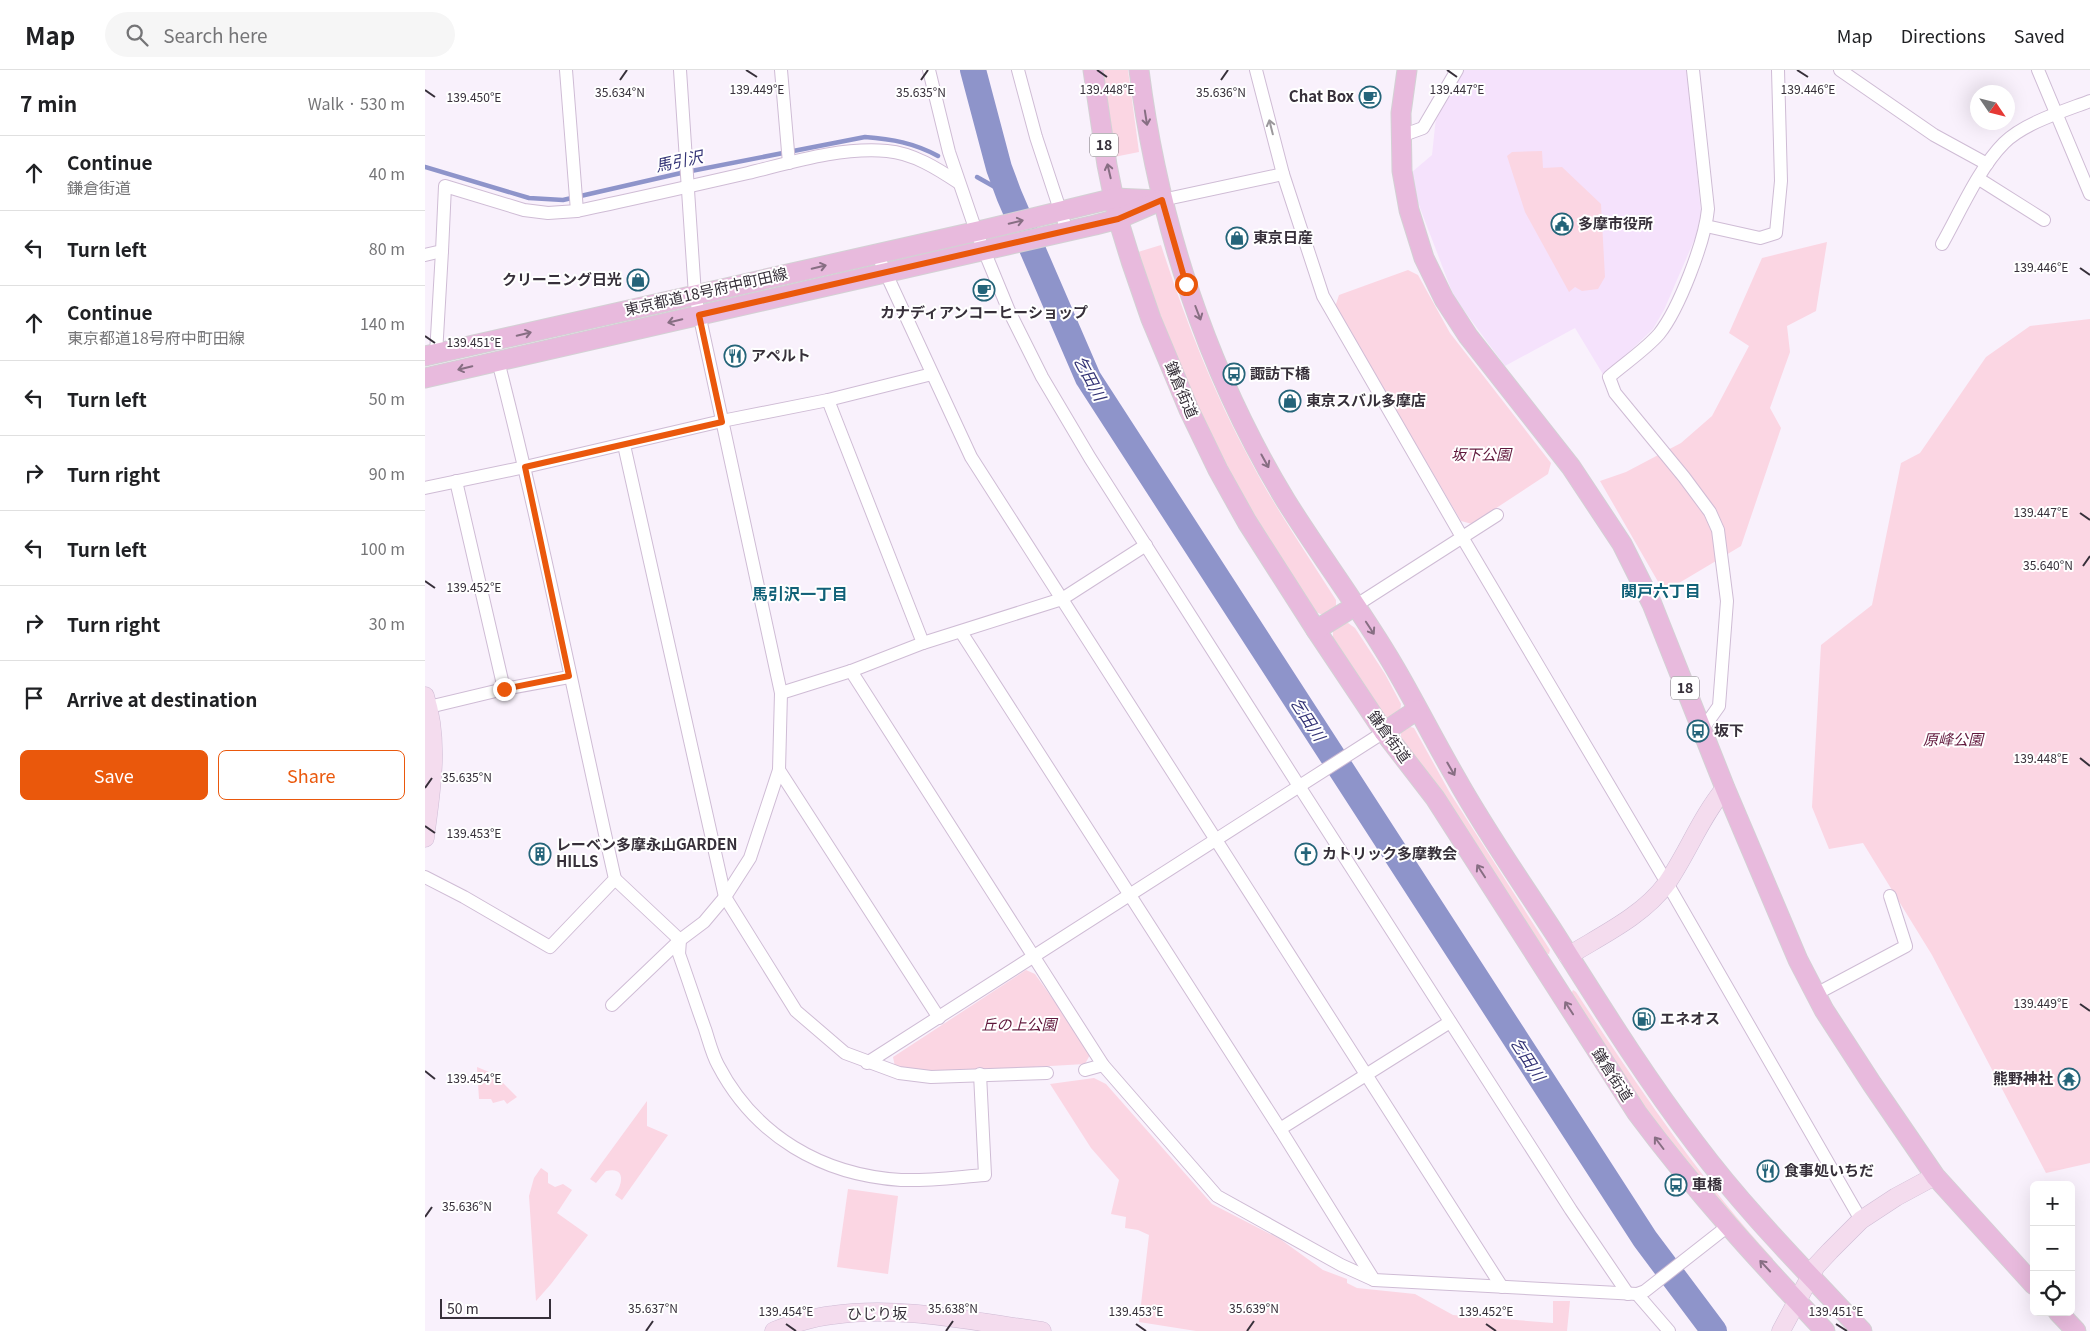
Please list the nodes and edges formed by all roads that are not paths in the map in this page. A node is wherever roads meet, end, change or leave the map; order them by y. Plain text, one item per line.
1 (566, 70) edge
2 (680, 70) edge
3 (781, 70) edge
4 (929, 70) edge
5 (1018, 70) edge
6 (1093, 70) edge
7 (1139, 70) edge
8 (1256, 70) edge
9 (1407, 70) edge
10 (1457, 70) edge
11 (1693, 70) edge
12 (1778, 70) edge
13 (1840, 70) edge
14 (2038, 70) edge
15 (2090, 101) edge
16 (2057, 114) junction
17 (1401, 136) junction
18 (789, 161) junction
19 (1987, 164) junction
20 (1283, 174) junction
21 (1979, 179) junction
22 (688, 184) junction
23 (959, 184) junction
24 (2090, 194) edge
25 (1115, 198) junction
26 (1162, 200) junction
27 (576, 208) junction
28 (1052, 213) junction
29 (1118, 219) junction
30 (2044, 220) dead end
31 (1706, 226) junction
32 (981, 230) junction
33 (1058, 233) junction
34 (1942, 244) dead end
35 (990, 249) junction
36 (442, 252) junction
37 (877, 254) junction
38 (425, 255) edge
39 (885, 273) junction
40 (695, 295) junction
41 (699, 315) junction
42 (431, 355) edge
43 (498, 361) junction
44 (932, 374) junction
45 (425, 378) edge
46 (828, 400) junction
47 (722, 422) junction
48 (624, 445) junction
49 (525, 467) junction
50 (456, 481) junction
51 (425, 488) edge
52 (1497, 515) dead end
53 (1463, 537) junction
54 (1146, 545) junction
55 (1061, 598) junction
56 (1355, 606) junction
57 (1316, 630) junction
58 (961, 632) junction
59 (923, 643) junction
60 (851, 671) junction
61 (569, 676) junction
62 (504, 689) junction
63 (781, 693) junction
64 (426, 704) edge
65 (1417, 710) junction
66 (1702, 730) junction
67 (1384, 732) junction
68 (779, 770) junction
69 (1299, 786) junction
70 (1725, 788) junction
71 (425, 838) edge
72 (1215, 840) junction
73 (425, 877) edge
74 (615, 879) junction
75 (1667, 883) junction
76 (1129, 896) junction
77 (1890, 896) dead end
78 (725, 897) junction
79 (680, 940) junction
80 (1034, 956) junction
81 (1568, 956) junction
82 (1545, 971) junction
83 (1816, 994) junction
84 (613, 1005) dead end
85 (939, 1018) junction
86 (1450, 1022) junction
87 (867, 1063) junction
88 (1103, 1065) junction
89 (1085, 1070) dead end
90 (1047, 1073) dead end
91 (980, 1074) junction
92 (1365, 1076) junction
93 (1280, 1130) junction
94 (1935, 1176) junction
95 (1861, 1220) junction
96 (1728, 1226) junction
97 (1810, 1275) junction
98 (1374, 1280) junction
99 (2030, 1281) edge
100 (1502, 1287) junction
101 (1636, 1293) junction
102 (1798, 1302) junction
103 (2063, 1316) edge
104 (774, 1331) edge
105 (1042, 1331) edge
106 (1669, 1331) edge
107 (1781, 1331) edge
108 (1825, 1331) edge
109 (1862, 1331) edge
110 (2076, 1331) edge

1 - 27 street
2 - 22 street
3 - 18 street
4 - 23 street
5 - 28 street
25 -> 6 main road, 鎌倉街道 / 18
7 -> 26 main road, 鎌倉街道
20 -> 8 street
9 - 17 main road, 18
10 - 17 street
11 - 31 street
12 - 31 street
13 - 19 street
14 - 16 street
15 - 16 street
16 - 19 street
16 - 24 street
17 - 66 main road, 18
18 - 22 street
18 - 23 street
19 - 21 street
20 - 26 street
20 - 53 street
21 - 30 street
21 - 34 street
22 - 27 street
22 - 40 street
23 - 32 street
25 - 26 main road, 東京都道18号府中町田線
25 - 28 main road, 東京都道18号府中町田線
25 - 29 main road, 鎌倉街道 / 18
26 - 29 main road, 東京都道18号府中町田線
26 -> 56 main road, 鎌倉街道
27 - 36 street
32 -> 28 main road, 東京都道18号府中町田線
28 - 33 street
29 - 33 main road, 東京都道18号府中町田線
29 - 57 main road, 鎌倉街道 / 18
31 - 66 street
32 - 35 street
32 - 37 main road, 東京都道18号府中町田線
33 - 35 main road, 東京都道18号府中町田線
35 - 39 main road, 東京都道18号府中町田線
35 - 54 street
36 - 38 street
36 - 42 street
37 - 39 street
40 -> 37 main road, 東京都道18号府中町田線
39 - 41 main road, 東京都道18号府中町田線
39 - 44 street
40 - 41 street
42 -> 40 main road, 東京都道18号府中町田線
41 -> 43 main road, 東京都道18号府中町田線
41 - 47 street
43 -> 45 main road, 東京都道18号府中町田線
43 - 49 street
44 - 46 street
44 - 55 street
46 - 47 street
46 - 59 street
47 - 48 street
47 - 63 street
48 - 49 street
48 - 78 street
49 - 50 street
49 - 61 street
50 - 51 street
50 - 62 street
52 - 53 street
53 - 56 street
53 - 75 street
54 - 55 street
54 - 69 street
55 - 58 street
55 - 72 street
56 - 57 main road
56 -> 65 main road, 鎌倉街道
57 - 67 main road, 鎌倉街道 / 18
58 - 59 street
58 - 76 street
59 - 60 street
60 - 63 street
60 - 80 street
61 - 62 street
61 - 74 street
62 - 64 street
63 - 68 street
64 - 71 street
65 - 67 main road
65 -> 81 main road, 鎌倉街道
66 - 70 main road, 18
67 - 69 street
82 -> 67 main road, 鎌倉街道 / 18
68 - 78 street
68 - 85 street
69 - 72 street
69 - 86 street
70 - 75 street
70 - 83 main road, 18
72 - 76 street
72 - 92 street
73 - 74 street
74 - 79 street
75 - 81 street
75 - 95 street
76 - 80 street
76 - 93 street
77 - 83 street
78 - 79 street
78 - 87 street
79 - 84 street
79 - 91 street
80 - 85 street
80 - 88 street
81 - 82 main road
81 - 97 main road, 鎌倉街道
96 -> 82 main road, 鎌倉街道 / 18
83 - 94 main road, 18
85 - 87 street
86 - 92 street
86 - 101 street
87 - 91 street
88 - 89 street
88 - 98 street
90 - 91 street
92 - 93 street
92 - 100 street
93 - 98 street
94 - 95 street
94 - 99 main road, 18
95 - 97 street
96 - 101 street
102 -> 96 main road, 鎌倉街道 / 18
97 - 102 street
97 - 109 main road, 鎌倉街道
98 - 100 street
100 - 101 street
101 - 106 street
102 - 107 street
102 - 108 main road, 鎌倉街道 / 18
103 - 110 main road
104 - 105 street, ひじり坂

